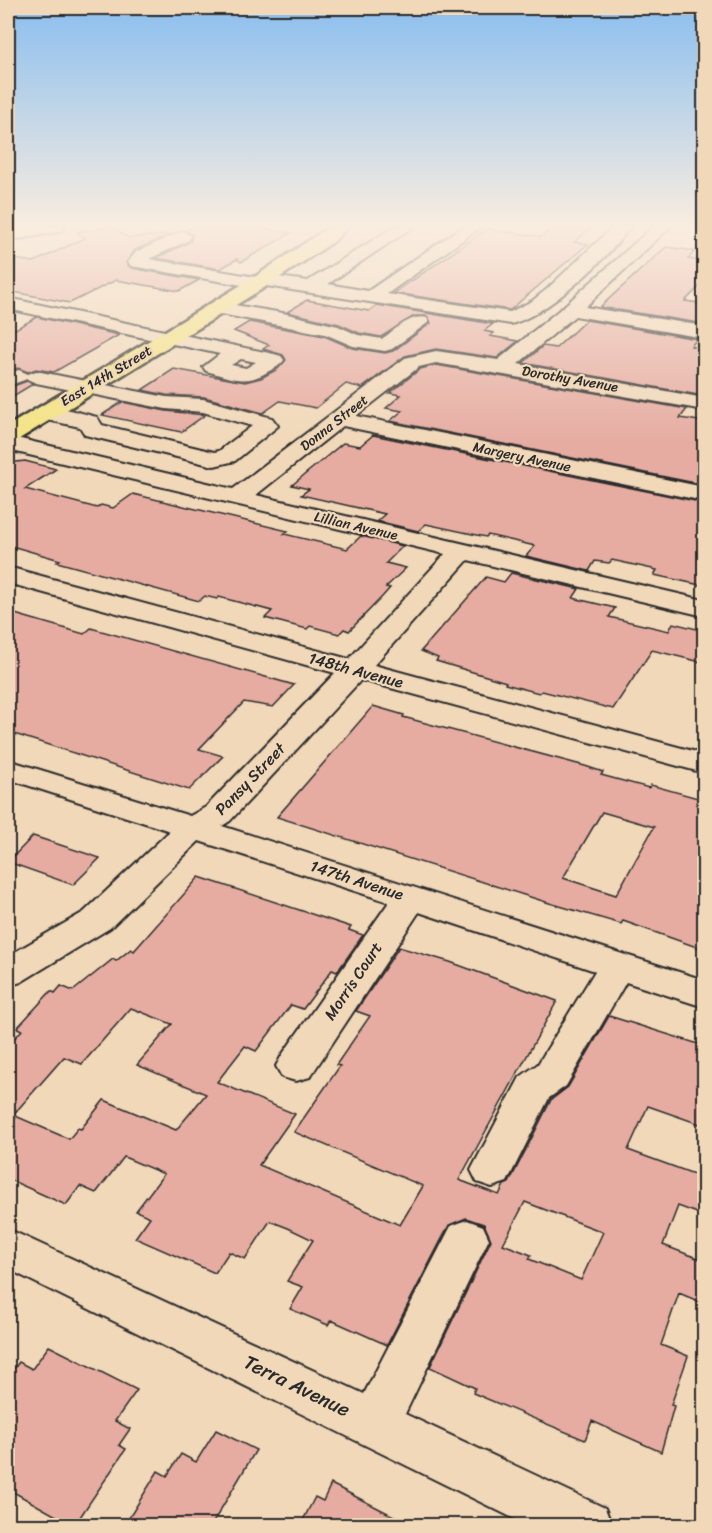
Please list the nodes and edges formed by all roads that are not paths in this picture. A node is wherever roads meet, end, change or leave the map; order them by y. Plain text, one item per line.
1 (232, 299) edge
2 (297, 299) edge
3 (378, 299) edge
4 (542, 299) edge
5 (584, 299) edge
6 (8, 304) edge
7 (217, 308) junction
8 (571, 310) junction
9 (271, 317) junction
10 (420, 322) dead end
11 (705, 332) edge
12 (170, 337) junction
13 (238, 352) dead end
14 (436, 357) joint
15 (502, 367) junction
16 (21, 377) edge
17 (89, 387) junction
18 (166, 403) junction
19 (705, 404) edge
20 (46, 413) junction
21 (339, 419) junction
22 (8, 436) edge
23 (8, 443) edge
24 (161, 446) junction
25 (198, 455) junction
26 (126, 472) junction
27 (705, 494) edge
28 (237, 498) junction
29 (463, 550) junction
30 (8, 575) edge
31 (705, 608) edge
32 (355, 669) junction
33 (705, 764) edge
34 (8, 769) edge
35 (193, 828) junction
36 (411, 897) junction
37 (617, 965) junction
38 (8, 973) edge
39 (705, 994) edge
40 (296, 1066) dead end
41 (492, 1170) dead end
42 (466, 1239) dead end
43 (8, 1248) edge
44 (375, 1424) junction
45 (586, 1526) edge

1 - 7 main road, East 14th Street
2 - 9 street
3 - 4 street
5 - 8 street
6 - 12 street
7 - 9 street
7 - 12 main road, East 14th Street
8 - 11 street
8 - 15 street
9 - 10 street
12 - 13 street
12 - 17 main road, East 14th Street
14 - 15 street, Dorothy Avenue
14 - 21 street, Donna Street
15 - 19 street, Dorothy Avenue
16 - 17 street
17 - 18 street
17 - 20 main road, East 14th Street
18 - 25 street
18 - 25 street
20 - 22 main road, East 14th Street
20 - 24 street
21 - 27 street, Margery Avenue
21 - 28 street, Donna Street
23 - 26 street, Lillian Avenue
24 - 25 street
24 - 26 street
26 - 28 street, Lillian Avenue
28 - 29 street, Lillian Avenue
29 - 31 street, Lillian Avenue
29 - 32 street, Pansy Street
30 - 32 street, 148th Avenue
32 - 33 street, 148th Avenue
32 - 35 street, Pansy Street
34 - 35 street, 147th Avenue
35 - 36 street, 147th Avenue
35 - 38 street, Pansy Street
36 - 37 street, 147th Avenue
36 - 40 street, Morris Court
37 - 39 street, 147th Avenue
37 - 41 street
42 - 44 street
43 - 44 street, Terra Avenue
44 - 45 street, Terra Avenue

